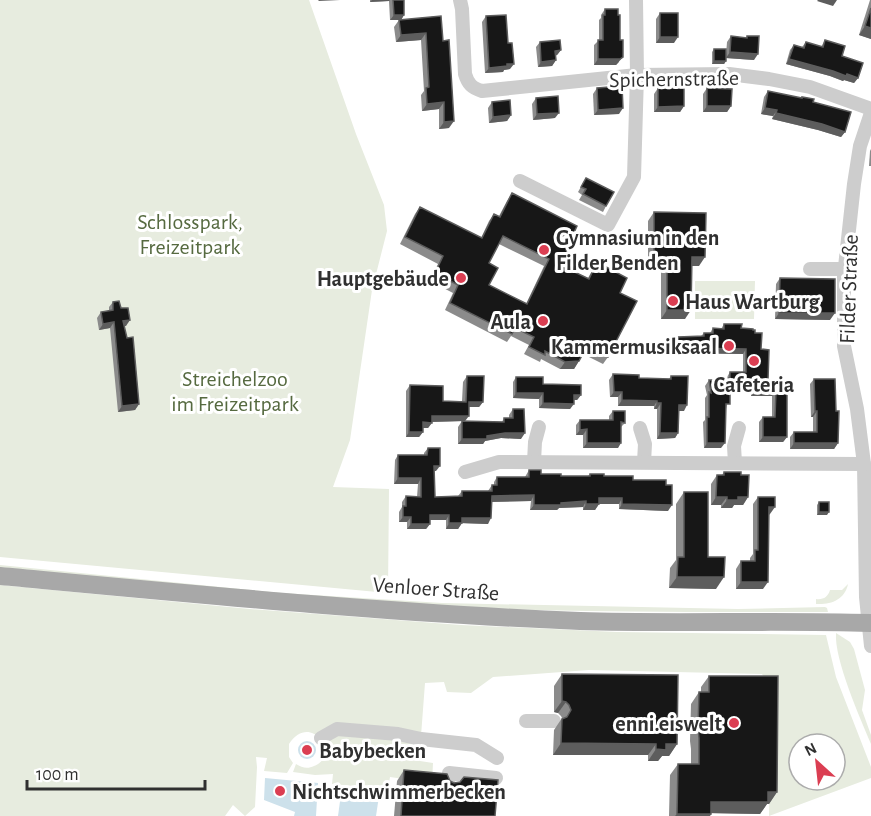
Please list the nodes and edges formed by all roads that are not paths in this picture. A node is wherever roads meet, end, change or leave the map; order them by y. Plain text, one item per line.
1 (460, 0) edge
2 (636, 0) edge
3 (637, 75) junction
4 (871, 111) edge
5 (520, 181) dead end
6 (810, 269) dead end
7 (845, 269) junction
8 (539, 427) dead end
9 (640, 428) dead end
10 (739, 428) dead end
11 (534, 462) junction
12 (644, 462) junction
13 (735, 463) junction
14 (864, 464) junction
15 (465, 472) dead end
16 (0, 576) edge
17 (870, 623) edge
18 (871, 646) edge
19 (526, 721) dead end
20 (554, 721) dead end
21 (321, 738) dead end
22 (497, 758) dead end
23 (496, 777) edge
24 (448, 785) edge

1 - 3 street, Spichernstraße
2 - 3 street
3 - 4 street, Spichernstraße
3 - 5 street
4 - 7 street, Filder Straße
6 - 7 street
7 - 14 street, Filder Straße
8 - 11 street
9 - 12 street
10 - 13 street
11 - 12 street
11 - 15 street
12 - 13 street
13 - 14 street
14 - 17 street, Filder Straße
16 - 17 main road, Venloer Straße
17 - 18 street, Filder Straße
19 - 20 street
21 - 22 street
23 - 24 street

